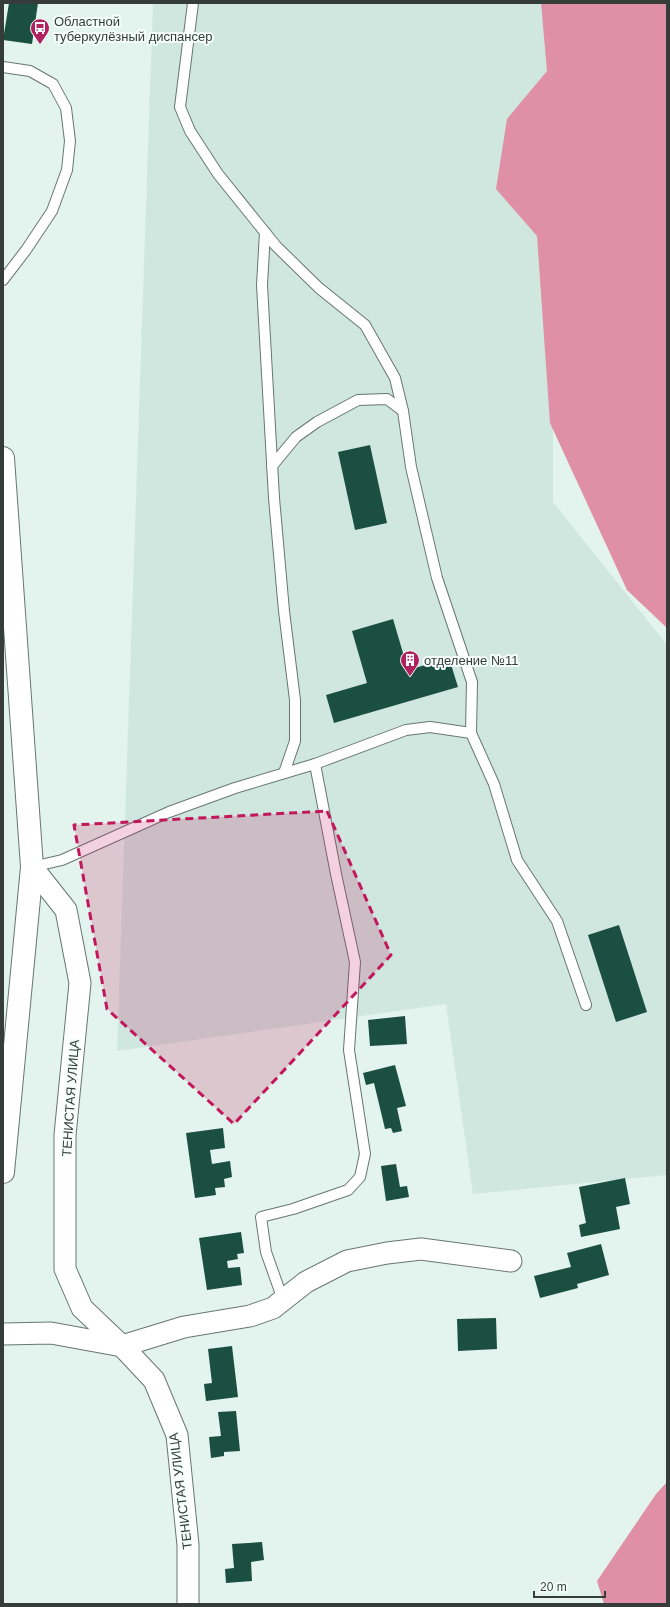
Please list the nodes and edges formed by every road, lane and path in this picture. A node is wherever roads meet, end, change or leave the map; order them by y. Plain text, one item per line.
1 (193, 3) edge
2 (3, 67) edge
3 (265, 232) junction
4 (3, 280) edge
5 (403, 411) junction
6 (3, 458) edge
7 (272, 466) junction
8 (471, 733) junction
9 (315, 764) junction
10 (284, 773) junction
11 (32, 867) junction
12 (586, 1005) dead end
13 (3, 1172) edge
14 (511, 1261) dead end
15 (283, 1300) junction
16 (3, 1334) edge
17 (122, 1346) junction
18 (188, 1604) edge

1 - 3 lane
2 - 4 lane
3 - 5 lane
3 - 7 lane
5 - 7 lane
5 - 8 lane
6 - 11 street
7 - 10 lane
8 - 9 lane
8 - 12 lane
9 - 10 lane
9 - 15 lane
10 - 11 lane
11 - 13 street
11 - 17 street, ТЕНИСТАЯ УЛИЦА
14 - 15 street
15 - 17 street
16 - 17 street
17 - 18 street, ТЕНИСТАЯ УЛИЦА

